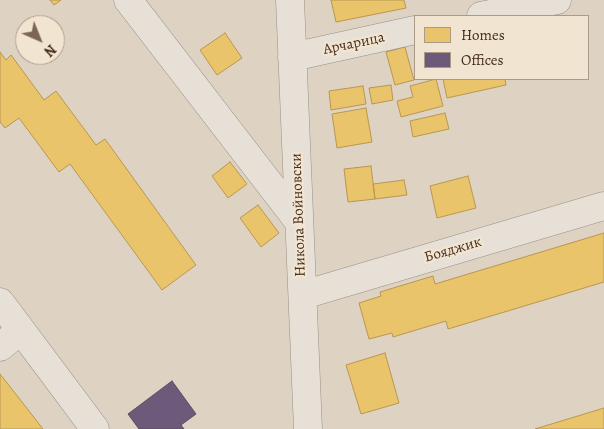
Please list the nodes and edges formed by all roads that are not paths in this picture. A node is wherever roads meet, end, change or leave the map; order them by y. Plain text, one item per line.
1 (128, 0) edge
2 (290, 0) edge
3 (557, 0) edge
4 (486, 15) edge
5 (414, 30) edge
6 (292, 57) junction
7 (604, 206) edge
8 (300, 222) junction
9 (303, 294) junction
10 (0, 302) edge
11 (10, 339) edge
12 (95, 429) edge
13 (308, 429) edge

1 - 8 street
2 - 6 street, Никола Войновски
3 - 4 street
5 - 6 street, Арчарица
6 - 8 street, Никола Войновски
7 - 9 street, Бояджик
8 - 9 street, Никола Войновски
9 - 13 street, Никола Войновски
10 - 11 street
11 - 12 street

